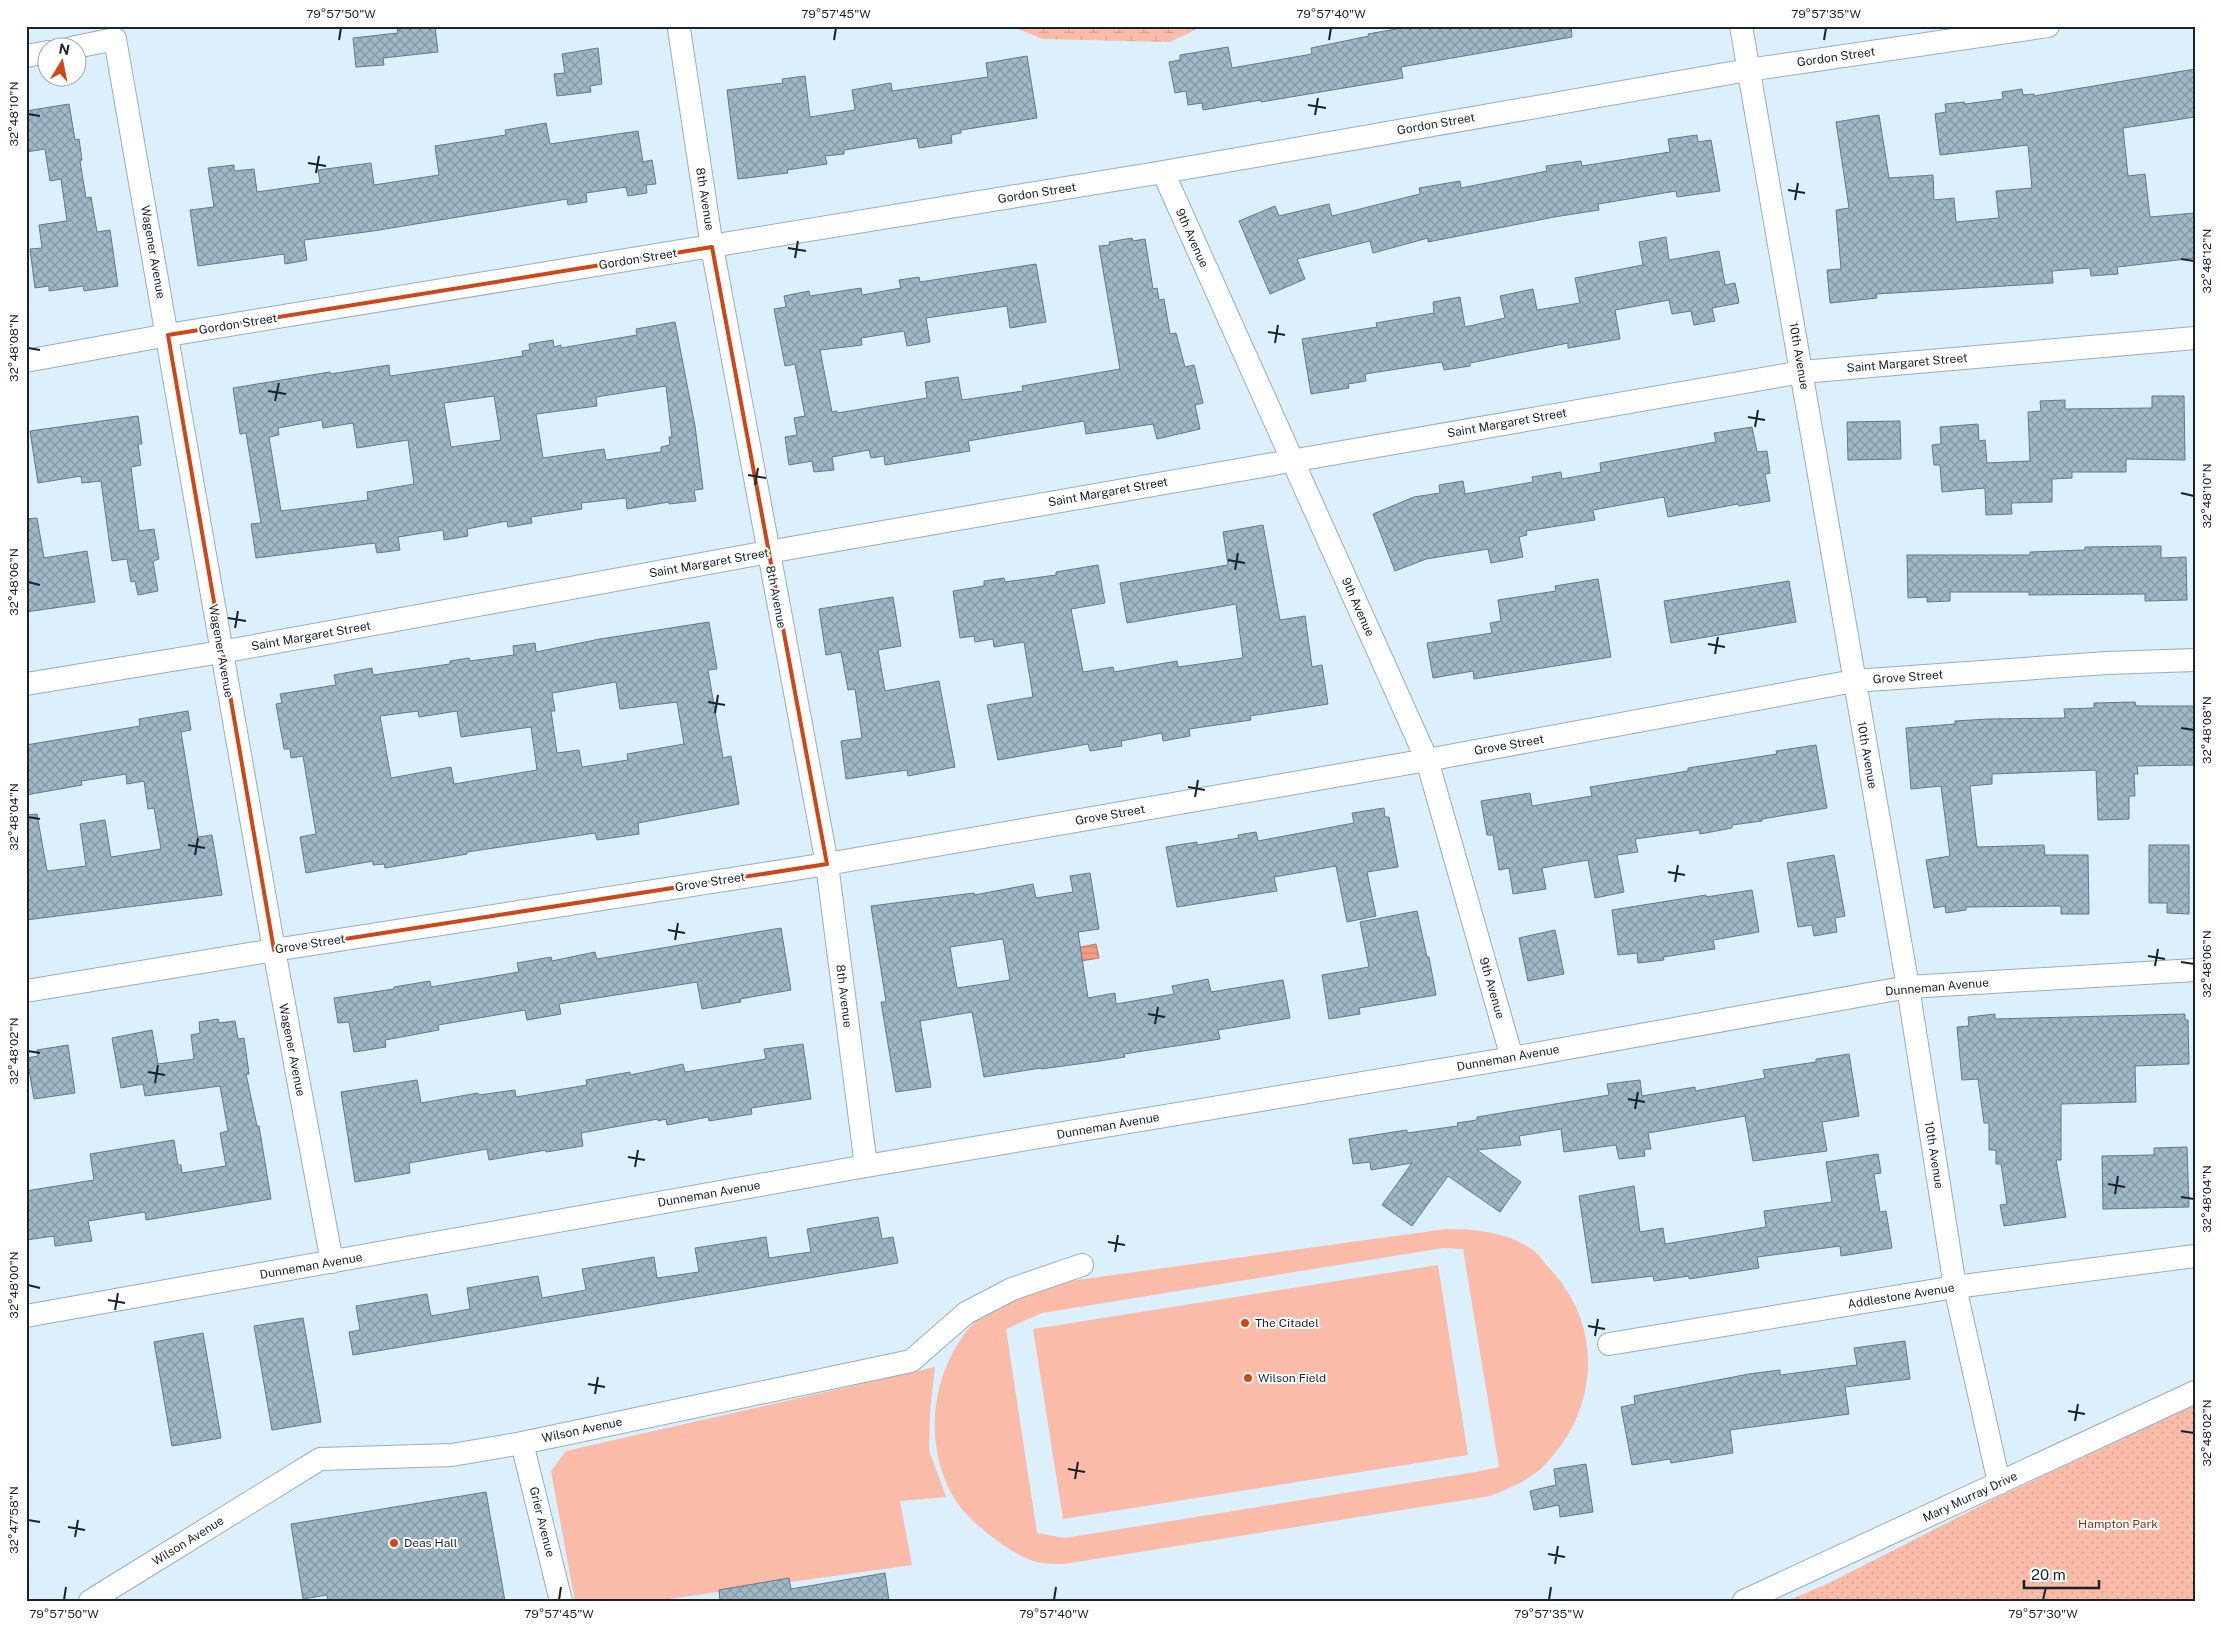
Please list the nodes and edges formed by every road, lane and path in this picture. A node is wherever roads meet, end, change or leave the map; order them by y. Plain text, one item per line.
1 (1741, 26) edge
2 (2048, 26) edge
3 (679, 29) dead end
4 (88, 45) edge
5 (1748, 70) junction
6 (1163, 172) junction
7 (712, 247) junction
8 (168, 335) junction
9 (2195, 338) edge
10 (26, 361) edge
11 (1802, 372) junction
12 (1292, 460) junction
13 (768, 552) junction
14 (221, 652) junction
15 (2195, 660) edge
16 (1854, 681) junction
17 (26, 684) edge
18 (1427, 760) junction
19 (827, 864) junction
20 (274, 950) junction
21 (2195, 970) edge
22 (1908, 987) junction
23 (26, 991) edge
24 (1512, 1058) junction
25 (866, 1166) junction
26 (2195, 1256) edge
27 (332, 1262) junction
28 (1082, 1266) dead end
29 (1955, 1288) junction
30 (26, 1316) edge
31 (1609, 1344) dead end
32 (2195, 1392) edge
33 (522, 1443) junction
34 (1999, 1483) junction
35 (90, 1601) edge
36 (561, 1601) edge
37 (1744, 1601) edge

1 - 5 street, 10th Avenue
2 - 5 street, Gordon Street
3 - 7 street, 8th Avenue
4 - 8 street, Wagener Avenue
5 - 6 street, Gordon Street
5 - 11 street, 10th Avenue
6 - 7 street, Gordon Street
6 - 12 street, 9th Avenue
7 - 8 street, Gordon Street
7 - 13 street, 8th Avenue
8 - 10 street, Gordon Street
8 - 14 street, Wagener Avenue
9 - 11 street, Saint Margaret Street
11 - 12 street, Saint Margaret Street
11 - 16 street, 10th Avenue
12 - 13 street, Saint Margaret Street
12 - 18 street, 9th Avenue
13 - 14 street, Saint Margaret Street
13 - 19 street, 8th Avenue
14 - 17 street, Saint Margaret Street
14 - 20 street, Wagener Avenue
15 - 16 street, Grove Street
16 - 18 street, Grove Street
16 - 22 street, 10th Avenue
18 - 19 street, Grove Street
18 - 24 street, 9th Avenue
19 - 20 street, Grove Street
19 - 25 street, 8th Avenue
20 - 23 street, Grove Street
20 - 27 street, Wagener Avenue
21 - 22 street, Dunneman Avenue
22 - 24 street, Dunneman Avenue
22 - 29 street, 10th Avenue
24 - 25 street, Dunneman Avenue
25 - 27 street, Dunneman Avenue
26 - 29 street, Addlestone Avenue
27 - 30 street, Dunneman Avenue
28 - 33 street, Wilson Avenue
29 - 31 street, Addlestone Avenue
29 - 34 street, 10th Avenue
32 - 34 street, Mary Murray Drive
33 - 35 street, Wilson Avenue
33 - 36 street, Grier Avenue
34 - 37 street, Mary Murray Drive

